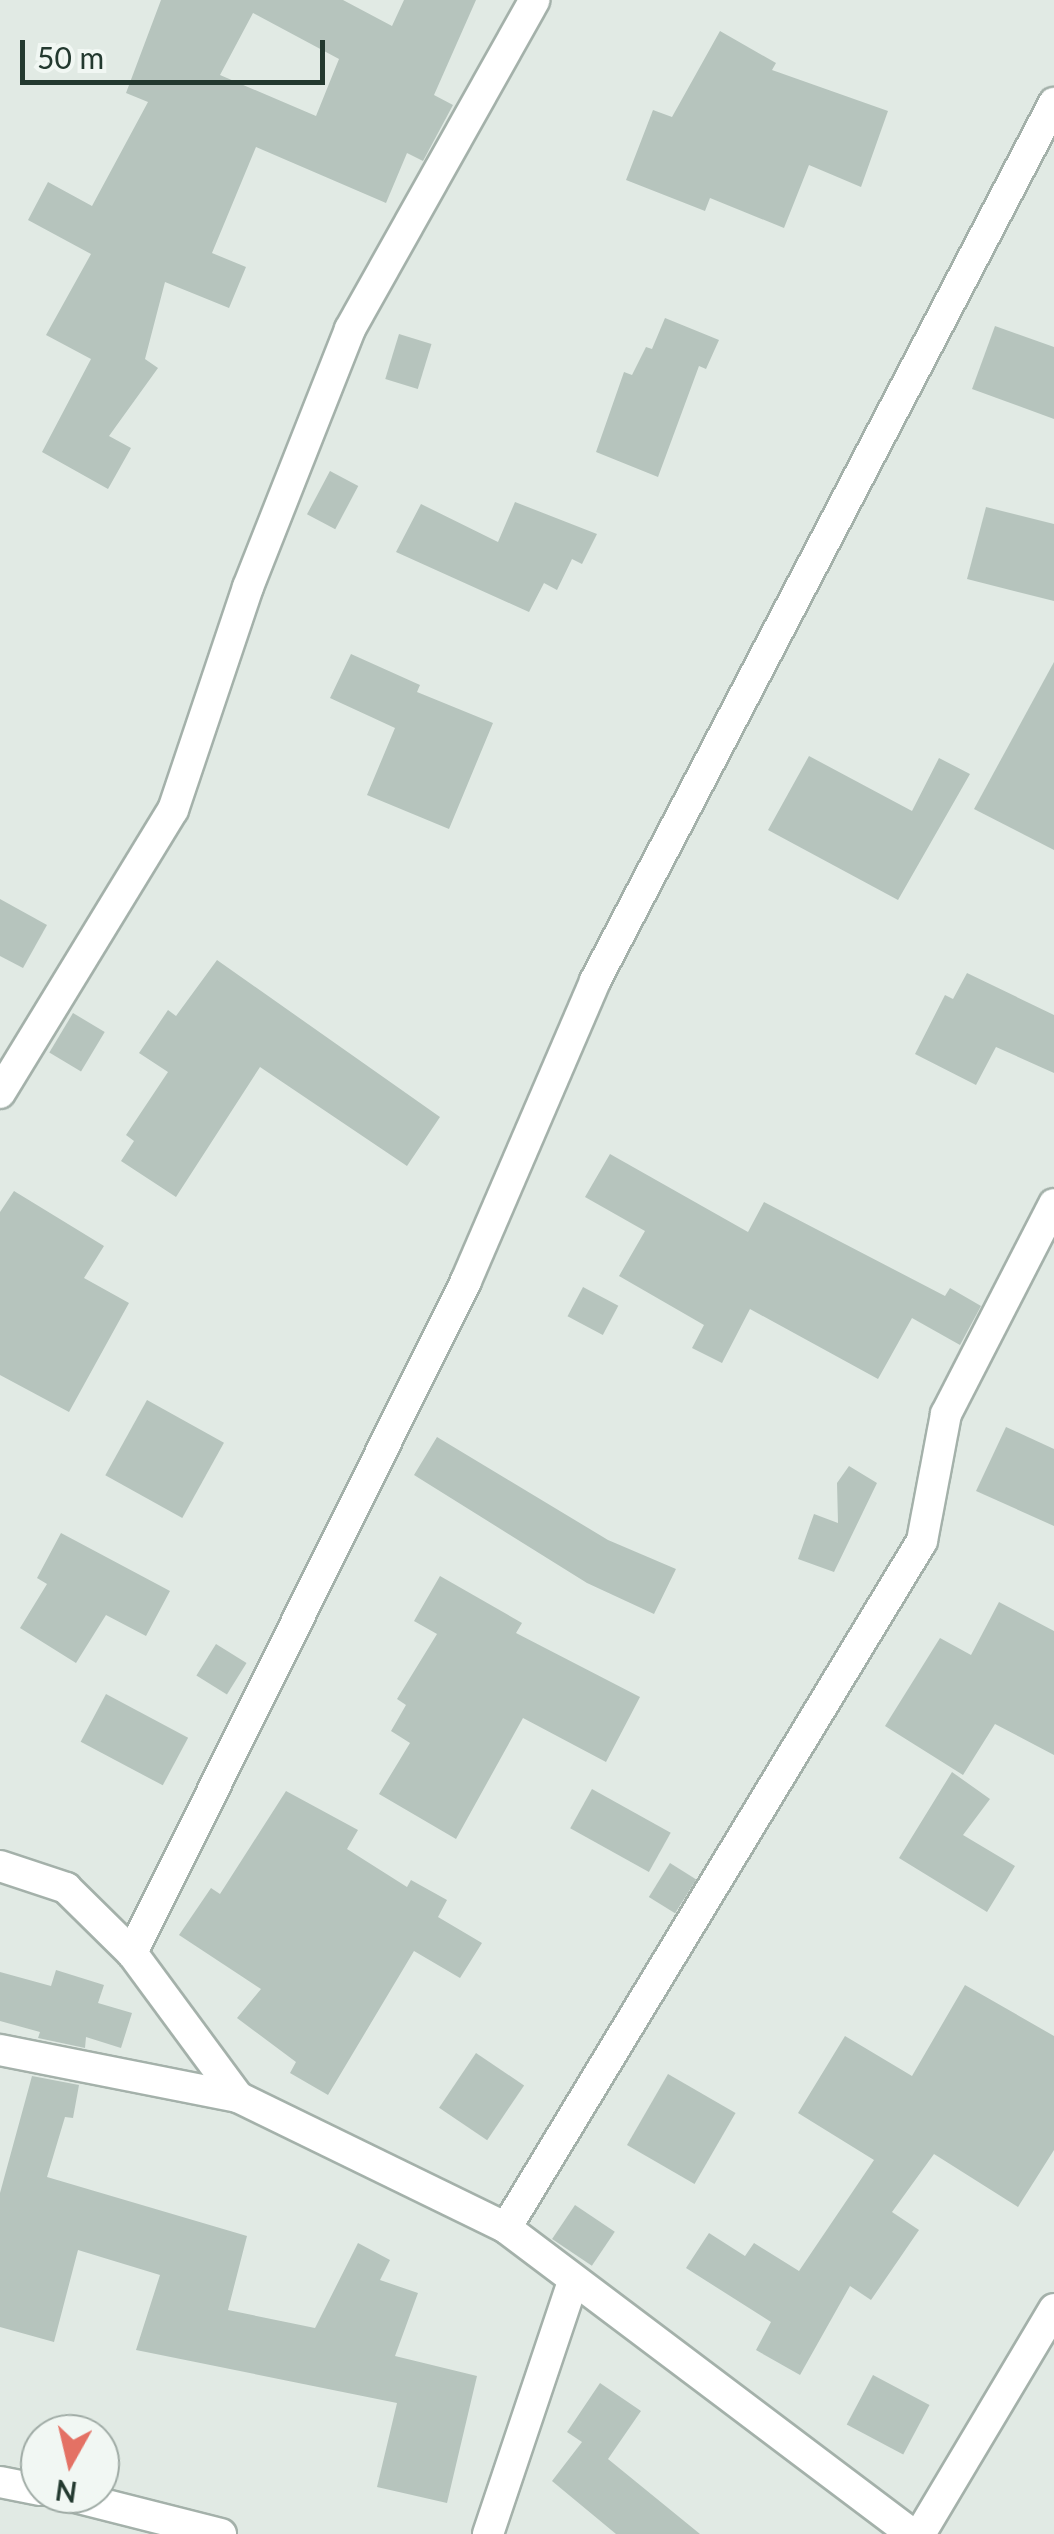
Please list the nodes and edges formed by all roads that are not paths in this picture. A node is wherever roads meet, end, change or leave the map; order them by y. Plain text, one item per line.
1 (536, 0) edge
2 (1054, 104) edge
3 (0, 1094) edge
4 (1054, 1204) edge
5 (0, 1866) edge
6 (132, 1953) junction
7 (0, 2050) edge
8 (238, 2098) junction
9 (506, 2228) junction
10 (573, 2281) junction
11 (1054, 2309) edge
12 (120, 2508) edge
13 (221, 2534) edge
14 (488, 2534) edge
15 (912, 2534) edge
16 (920, 2534) edge

1 - 3 street
2 - 6 street
4 - 9 street
5 - 6 street
6 - 8 street
7 - 8 street
8 - 9 street
9 - 10 street
10 - 14 street
10 - 15 street
11 - 16 street
12 - 13 street

